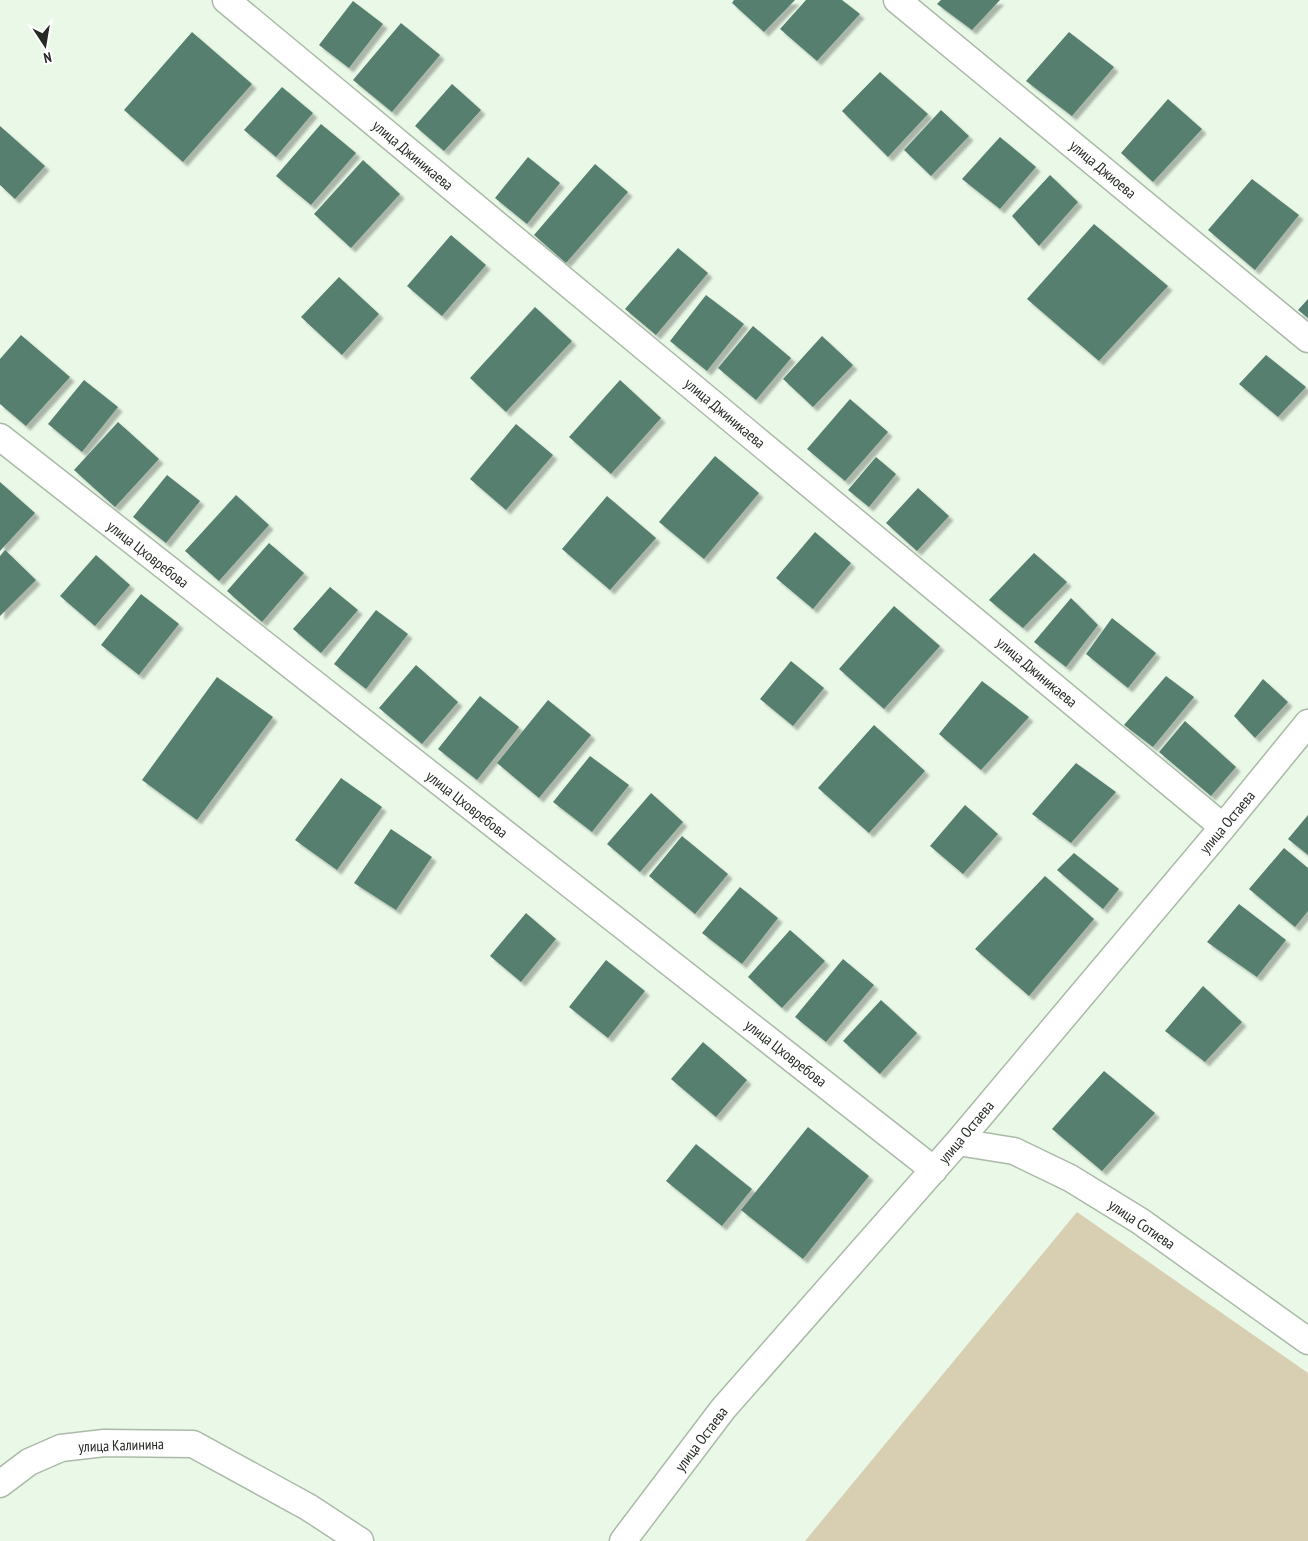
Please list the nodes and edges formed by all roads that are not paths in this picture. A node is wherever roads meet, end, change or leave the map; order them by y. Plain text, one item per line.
1 (226, 0) edge
2 (897, 0) edge
3 (1308, 339) edge
4 (0, 438) edge
5 (1308, 723) edge
6 (1224, 827) junction
7 (958, 1142) junction
8 (934, 1170) junction
9 (1308, 1341) edge
10 (0, 1484) edge
11 (360, 1541) edge
12 (623, 1541) edge

1 - 6 street, улица Джиникаева
2 - 3 street, улица Джиоева
4 - 8 street, улица Цховребова
5 - 6 street, улица Остаева
6 - 7 street, улица Остаева
7 - 8 street, улица Остаева
7 - 9 street, улица Сотиева
8 - 12 street, улица Остаева
10 - 11 street, улица Калинина

